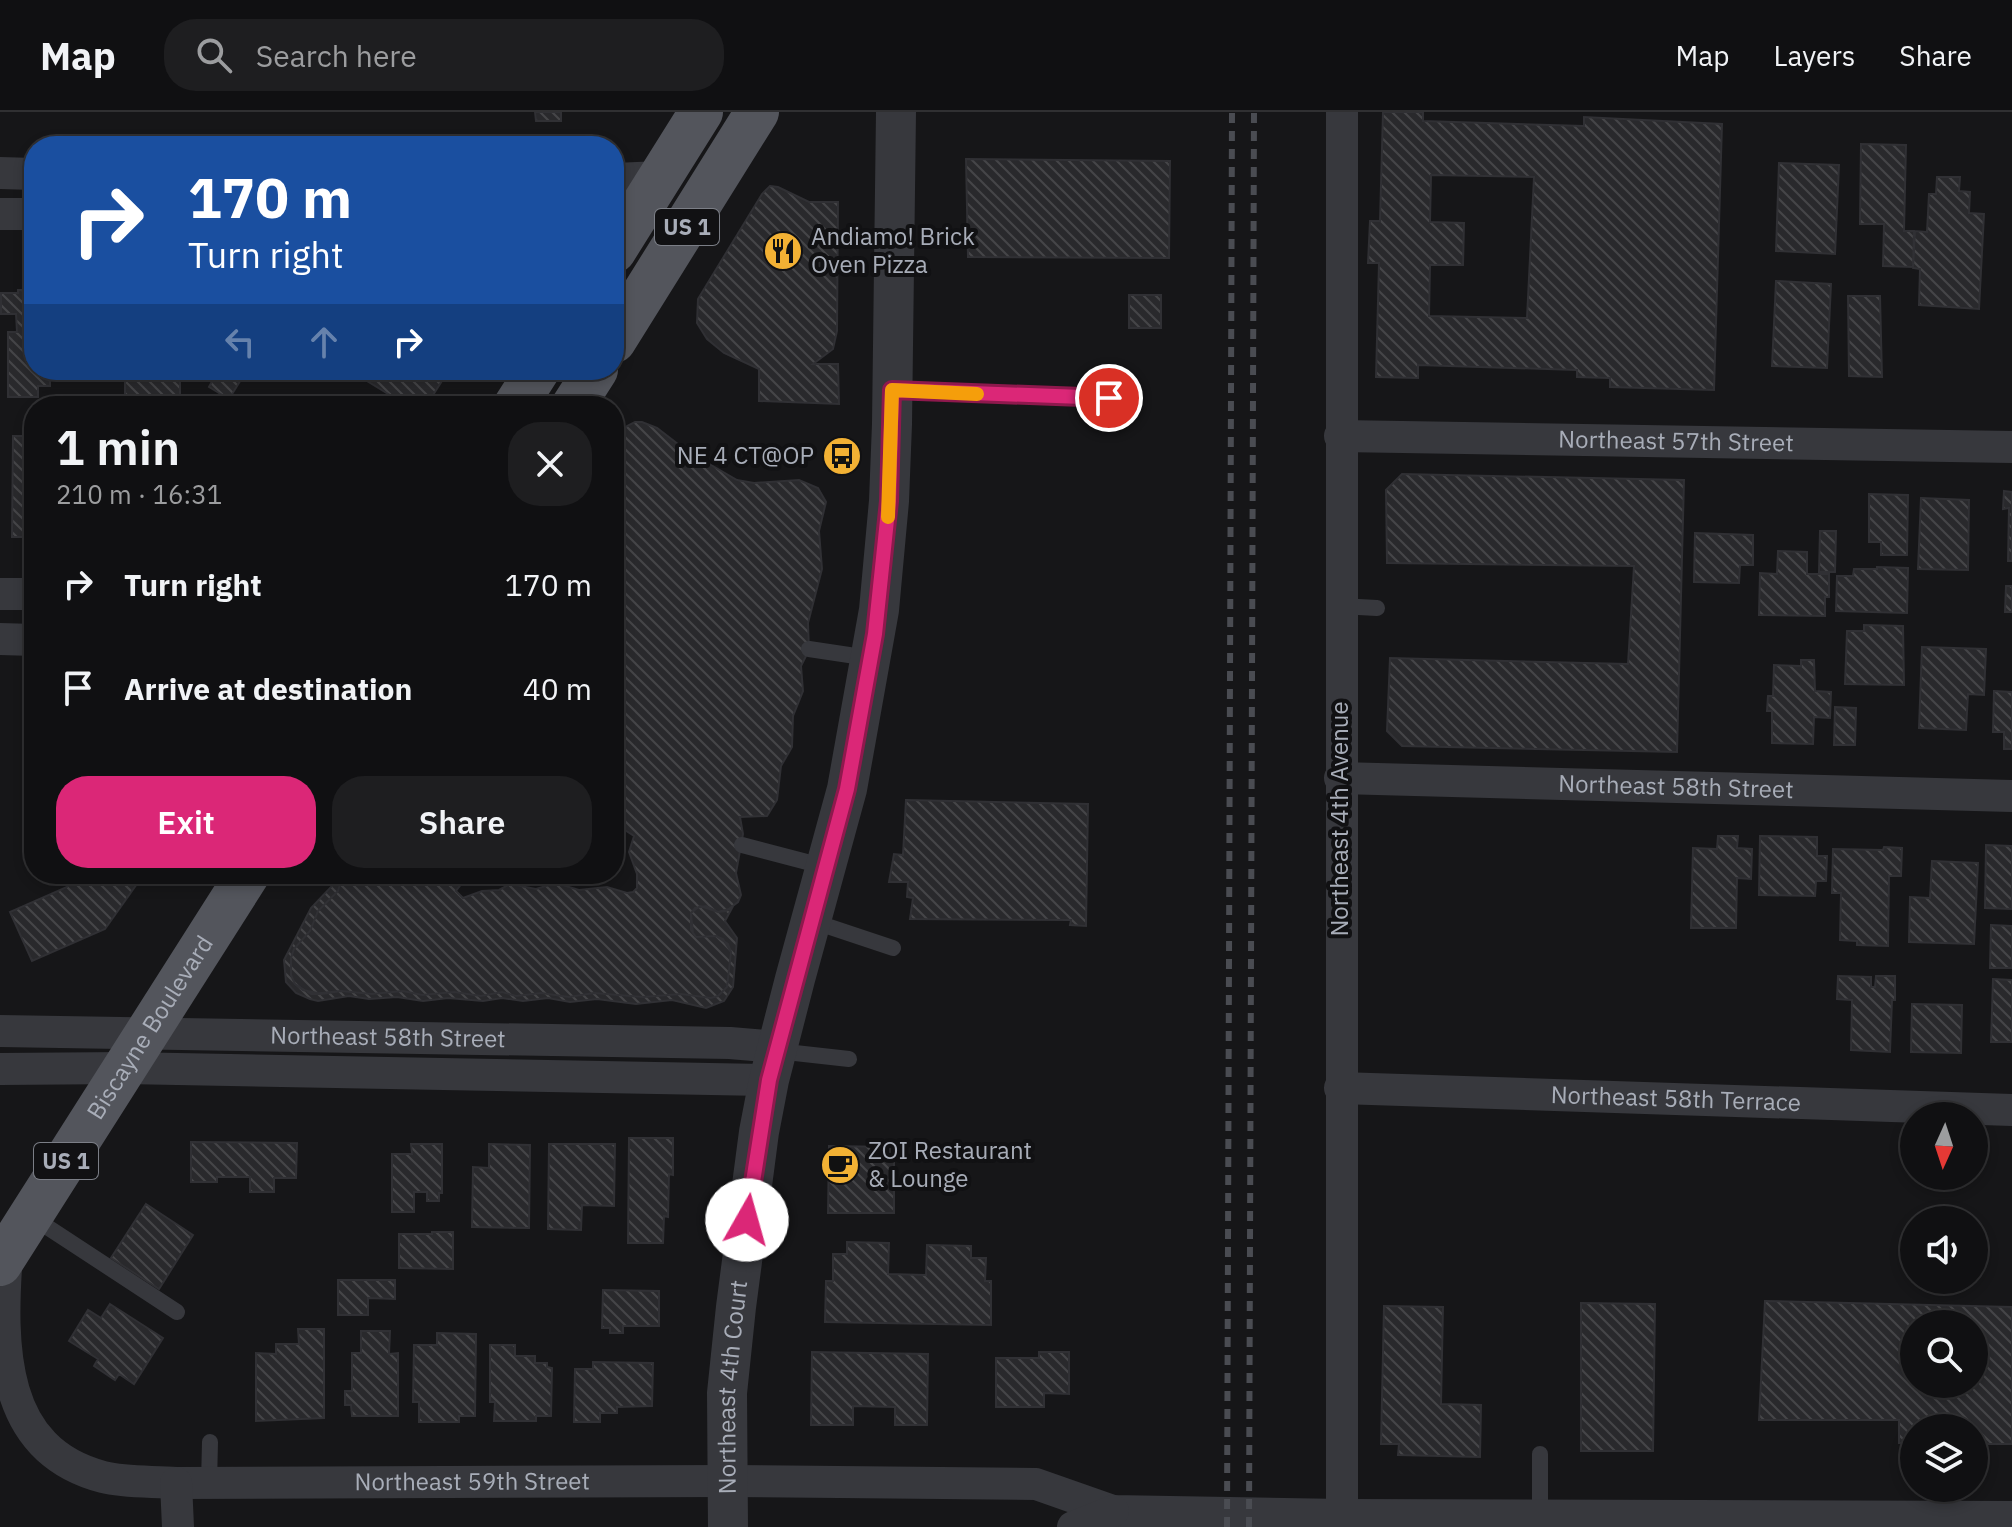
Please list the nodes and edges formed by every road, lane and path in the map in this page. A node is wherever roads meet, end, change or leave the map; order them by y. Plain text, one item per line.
1 (701, 112) edge
2 (757, 112) edge
3 (896, 112) edge
4 (1342, 112) edge
5 (0, 173) edge
6 (24, 174) edge
7 (661, 177) junction
8 (624, 179) edge
9 (0, 214) edge
10 (24, 214) edge
11 (624, 235) edge
12 (624, 325) edge
13 (892, 390) junction
14 (1109, 398) dead end
15 (1340, 436) junction
16 (2012, 447) edge
17 (0, 594) edge
18 (24, 594) edge
19 (1340, 606) junction
20 (1377, 608) dead end
21 (0, 639) edge
22 (24, 640) edge
23 (809, 649) dead end
24 (871, 658) junction
25 (1340, 778) junction
26 (2012, 796) edge
27 (742, 845) dead end
28 (827, 867) junction
29 (242, 884) edge
30 (812, 921) junction
31 (893, 948) dead end
32 (0, 1031) edge
33 (150, 1032) junction
34 (849, 1059) dead end
35 (774, 1060) junction
36 (125, 1068) junction
37 (0, 1069) edge
38 (1340, 1088) junction
39 (2012, 1110) edge
40 (9, 1242) edge
41 (177, 1312) dead end
42 (210, 1442) dead end
43 (1540, 1454) dead end
44 (727, 1481) junction
45 (176, 1483) junction
46 (209, 1483) junction
47 (1113, 1511) junction
48 (1540, 1515) junction
49 (2012, 1517) edge
50 (1342, 1521) edge
51 (178, 1527) edge
52 (728, 1527) edge
53 (1073, 1527) edge

1 - 7 main road, US 1
2 - 12 main road, US 1
3 - 13 street, Northeast 4th Court
4 - 15 street, Northeast 4th Avenue
5 - 6 street
7 - 8 street
7 - 11 main road, US 1
9 - 10 street
13 - 14 lane
13 - 24 street, Northeast 4th Court
15 - 16 street, Northeast 57th Street
15 - 19 street, Northeast 4th Avenue
17 - 18 street
19 - 20 lane
19 - 25 street, Northeast 4th Avenue
21 - 22 street
23 - 24 lane
24 - 28 street, Northeast 4th Court
25 - 26 street, Northeast 58th Street
25 - 38 street, Northeast 4th Avenue
27 - 28 lane
28 - 30 street, Northeast 4th Court
29 - 33 main road, Biscayne Boulevard / US 1
30 - 31 lane
30 - 35 street, Northeast 4th Court
32 - 33 street, Northeast 58th Street
33 - 35 street, Northeast 58th Street
33 - 36 main road, Biscayne Boulevard / US 1
34 - 35 lane
35 - 36 street, Northeast 58th Street
35 - 44 street, Northeast 4th Court
36 - 37 street, Northeast 58th Street
36 - 40 main road, Biscayne Boulevard / US 1
38 - 39 street, Northeast 58th Terrace
38 - 50 street, Northeast 4th Avenue
40 - 41 lane
40 - 45 street, Northeast 59th Street
42 - 46 lane
43 - 48 lane
44 - 46 street, Northeast 59th Street
44 - 47 street, Northeast 59th Street
44 - 52 street, Northeast 4th Court
45 - 46 street, Northeast 59th Street
45 - 51 street
47 - 50 street, Northeast 59th Street
47 - 53 street, Northeast 59th Street
48 - 49 street, Northeast 59th Street
48 - 50 street, Northeast 59th Street

